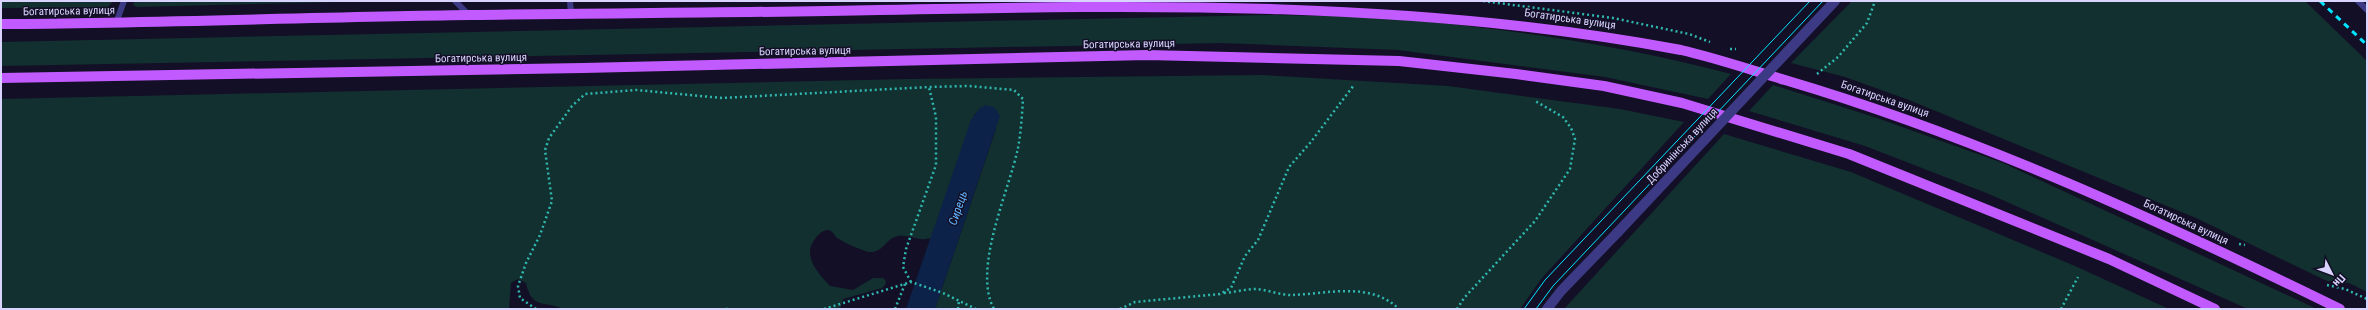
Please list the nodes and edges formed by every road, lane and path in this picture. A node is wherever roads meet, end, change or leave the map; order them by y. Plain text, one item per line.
1 (124, 1) edge
2 (455, 1) edge
3 (570, 1) edge
4 (1483, 1) edge
5 (1835, 1) edge
6 (1875, 1) edge
7 (2358, 1) edge
8 (2367, 10) edge
9 (571, 14) junction
10 (469, 15) junction
11 (116, 23) junction
12 (1, 24) edge
13 (1712, 43) dead end
14 (1725, 48) dead end
15 (1736, 48) dead end
16 (1817, 74) dead end
17 (1, 78) edge
18 (1354, 85) dead end
19 (929, 87) junction
20 (1535, 101) dead end
21 (2078, 277) dead end
22 (911, 282) junction
23 (905, 284) junction
24 (2327, 285) dead end
25 (1220, 294) junction
26 (2367, 299) edge
27 (958, 301) junction
28 (536, 309) edge
29 (726, 309) edge
30 (729, 309) edge
31 (824, 309) edge
32 (895, 309) edge
33 (958, 309) edge
34 (976, 309) edge
35 (994, 309) edge
36 (1120, 309) edge
37 (1399, 309) edge
38 (1457, 309) edge
39 (1548, 309) edge
40 (2061, 309) edge
41 (2215, 309) edge
42 (2340, 309) edge

1 - 11 lane
2 - 10 lane
3 - 9 lane
4 - 13 path
5 - 39 street, Добринінська вулиця, bridge
6 - 16 path
7 - 8 lane
9 - 10 main road, Богатирська вулиця
9 - 42 main road, Богатирська вулиця
10 - 11 main road, Богатирська вулиця
11 - 12 main road, Богатирська вулиця
14 - 15 path
17 - 41 main road, Богатирська вулиця
18 - 25 path
19 - 22 path
19 - 28 path
19 - 35 path
20 - 38 path
21 - 40 path
22 - 23 path
22 - 27 path
23 - 31 path
23 - 32 path
24 - 26 path
25 - 36 path
25 - 37 path
27 - 33 path
27 - 34 path
29 - 30 path

